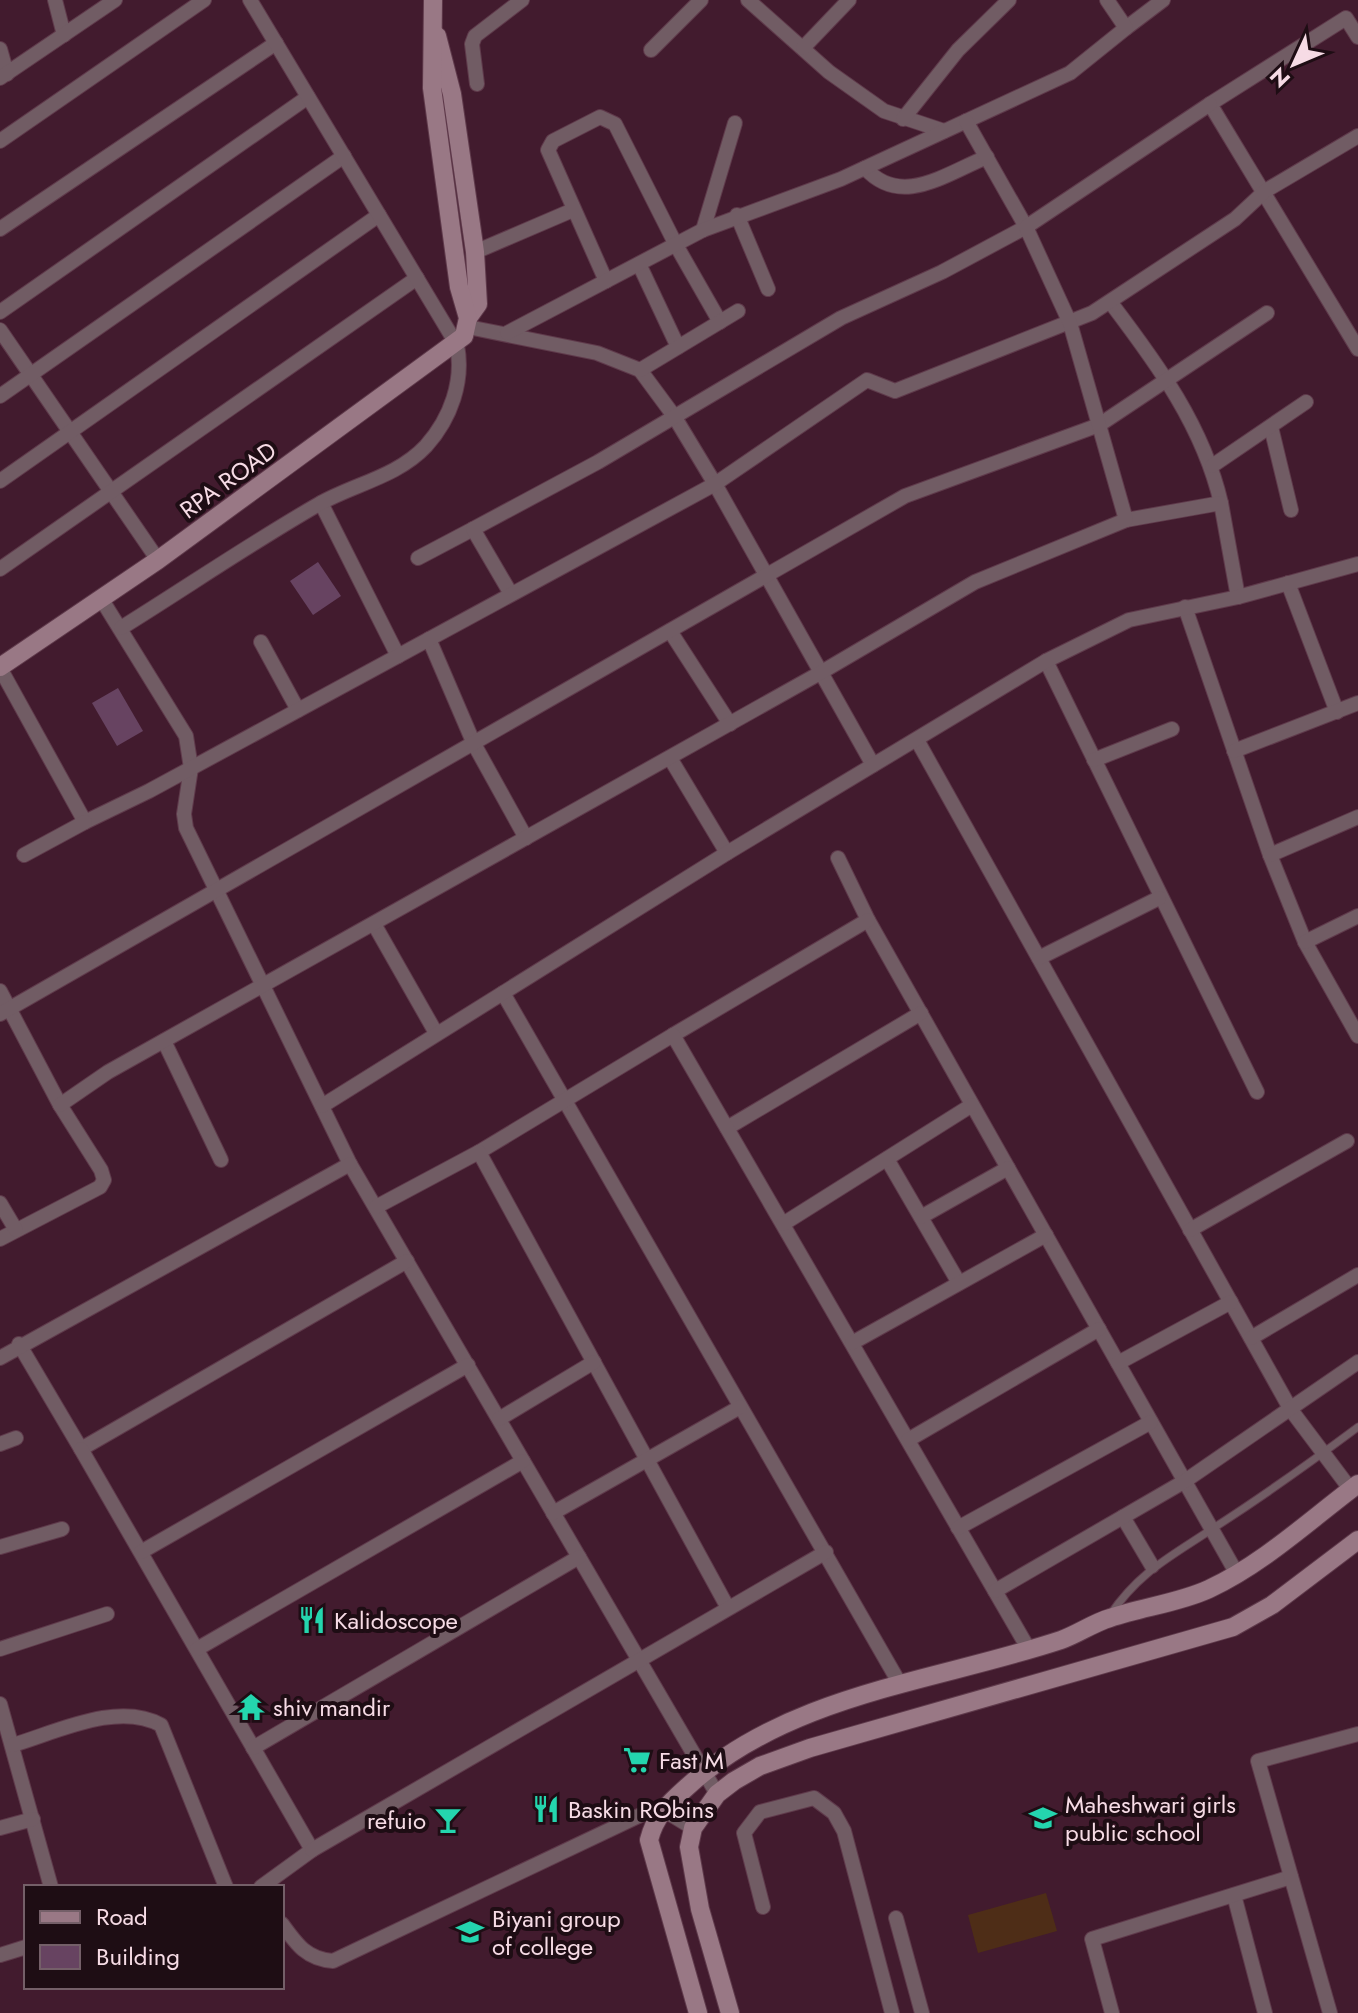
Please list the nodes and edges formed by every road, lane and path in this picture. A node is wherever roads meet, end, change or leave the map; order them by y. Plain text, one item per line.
1 (55, 0) edge
2 (115, 0) edge
3 (204, 0) edge
4 (250, 0) edge
5 (433, 0) edge
6 (522, 0) edge
7 (701, 0) edge
8 (748, 0) edge
9 (849, 0) edge
10 (1009, 0) edge
11 (1107, 0) edge
12 (1163, 0) edge
13 (1126, 28) junction
14 (435, 30) junction
15 (64, 35) junction
16 (1358, 37) edge
17 (276, 43) junction
18 (803, 48) junction
19 (0, 49) edge
20 (651, 50) dead end
21 (4, 76) edge
22 (477, 84) dead end
23 (308, 97) junction
24 (1210, 104) junction
25 (903, 119) junction
26 (966, 121) junction
27 (735, 123) dead end
28 (944, 131) junction
29 (1358, 136) edge
30 (0, 141) edge
31 (344, 156) junction
32 (987, 157) junction
33 (865, 168) junction
34 (1265, 191) junction
35 (573, 210) junction
36 (379, 215) junction
37 (737, 215) junction
38 (1026, 227) junction
39 (0, 229) edge
40 (703, 230) junction
41 (676, 245) junction
42 (475, 252) junction
43 (639, 264) junction
44 (417, 278) junction
45 (606, 281) junction
46 (768, 289) dead end
47 (1111, 303) junction
48 (738, 311) dead end
49 (0, 312) edge
50 (1267, 313) dead end
51 (468, 322) junction
52 (720, 322) junction
53 (1070, 323) junction
54 (0, 330) edge
55 (507, 333) junction
56 (457, 345) junction
57 (678, 347) junction
58 (1358, 349) edge
59 (640, 370) junction
60 (30, 374) junction
61 (1169, 380) junction
62 (0, 396) edge
63 (1306, 402) dead end
64 (674, 416) junction
65 (1099, 425) junction
66 (1271, 427) junction
67 (70, 432) junction
68 (1212, 466) junction
69 (0, 481) edge
70 (715, 484) junction
71 (112, 493) junction
72 (321, 503) junction
73 (1221, 503) junction
74 (1291, 510) dead end
75 (1126, 520) junction
76 (473, 529) junction
77 (418, 558) dead end
78 (158, 560) junction
79 (1358, 564) edge
80 (0, 569) edge
81 (766, 576) junction
82 (1288, 583) junction
83 (511, 594) junction
84 (1238, 597) junction
85 (102, 600) junction
86 (1185, 607) junction
87 (121, 628) junction
88 (670, 631) junction
89 (429, 639) junction
90 (261, 642) dead end
91 (398, 656) junction
92 (1046, 661) junction
93 (0, 668) edge
94 (820, 673) junction
95 (1358, 703) edge
96 (298, 710) junction
97 (1337, 712) junction
98 (730, 724) junction
99 (1172, 729) dead end
100 (917, 740) junction
101 (474, 744) junction
102 (1234, 751) junction
103 (670, 758) junction
104 (1094, 760) junction
105 (873, 765) junction
106 (191, 768) junction
107 (1358, 817) edge
108 (85, 822) junction
109 (526, 838) junction
110 (727, 853) junction
111 (24, 855) dead end
112 (1270, 855) junction
113 (838, 858) dead end
114 (217, 891) junction
115 (1159, 898) junction
116 (1358, 916) edge
117 (868, 920) junction
118 (374, 924) junction
119 (1305, 942) junction
120 (1039, 958) junction
121 (263, 986) junction
122 (0, 991) edge
123 (503, 993) junction
124 (4, 1011) edge
125 (921, 1013) junction
126 (436, 1033) junction
127 (673, 1035) junction
128 (1358, 1036) edge
129 (164, 1041) junction
130 (1257, 1092) dead end
131 (567, 1102) junction
132 (60, 1105) junction
133 (972, 1105) junction
134 (322, 1106) junction
135 (727, 1128) junction
136 (1347, 1141) dead end
137 (479, 1152) junction
138 (887, 1159) junction
139 (221, 1160) dead end
140 (350, 1164) junction
141 (1008, 1168) junction
142 (0, 1203) edge
143 (376, 1207) junction
144 (921, 1217) junction
145 (783, 1224) junction
146 (16, 1230) junction
147 (1190, 1230) junction
148 (1046, 1235) junction
149 (0, 1239) edge
150 (407, 1261) junction
151 (1358, 1275) edge
152 (959, 1283) junction
153 (1231, 1302) junction
154 (1099, 1329) junction
155 (1251, 1338) junction
156 (852, 1343) junction
157 (19, 1344) junction
158 (0, 1358) edge
159 (594, 1362) junction
160 (1358, 1362) edge
161 (1118, 1363) junction
162 (468, 1365) junction
163 (740, 1407) junction
164 (1291, 1410) junction
165 (499, 1419) junction
166 (1151, 1422) junction
167 (1358, 1427) edge
168 (16, 1438) dead end
169 (908, 1440) junction
170 (0, 1444) edge
171 (81, 1449) junction
172 (1323, 1453) junction
173 (648, 1460) junction
174 (523, 1461) junction
175 (1185, 1481) junction
176 (1354, 1487) edge
177 (553, 1513) junction
178 (1123, 1517) junction
179 (958, 1528) junction
180 (62, 1529) dead end
181 (1212, 1529) junction
182 (1358, 1540) edge
183 (0, 1547) edge
184 (141, 1552) junction
185 (826, 1552) junction
186 (579, 1557) junction
187 (1152, 1566) junction
188 (1237, 1574) junction
189 (995, 1591) junction
190 (728, 1608) junction
191 (107, 1614) dead end
192 (1107, 1619) junction
193 (1028, 1648) junction
194 (0, 1649) edge
195 (197, 1649) junction
196 (639, 1660) junction
197 (900, 1684) junction
198 (0, 1704) edge
199 (1358, 1734) edge
200 (13, 1745) junction
201 (253, 1748) junction
202 (704, 1771) junction
203 (717, 1794) junction
204 (662, 1809) junction
205 (33, 1819) junction
206 (0, 1828) edge
207 (693, 1828) junction
208 (312, 1850) junction
209 (1291, 1877) junction
210 (50, 1885) edge
211 (225, 1885) edge
212 (264, 1885) edge
213 (1234, 1895) junction
214 (763, 1907) dead end
215 (896, 1918) dead end
216 (284, 1927) edge
217 (24, 1948) edge
218 (0, 1955) edge
219 (698, 2013) edge
220 (730, 2013) edge
221 (892, 2013) edge
222 (922, 2013) edge
223 (1112, 2013) edge
224 (1265, 2013) edge
225 (1330, 2013) edge

1 - 15 street
2 - 15 street
3 - 30 street
4 - 17 street
5 - 14 street, RPA ROAD
6 - 22 street
7 - 20 street
8 - 18 street
9 - 18 street
10 - 25 street
11 - 13 street
12 - 13 street
13 - 26 street
14 - 42 street, RPA ROAD
14 - 51 street, RPA ROAD
15 - 21 street
16 - 24 street
17 - 23 street
17 - 39 street
18 - 25 street
19 - 21 street
23 - 31 street
23 - 49 street
24 - 34 street
24 - 38 street
25 - 28 street
26 - 28 street
26 - 32 street
27 - 40 street
28 - 33 street
29 - 34 street
31 - 36 street
31 - 60 street
32 - 33 street
32 - 38 street
33 - 37 street
34 - 47 street
34 - 58 street
35 - 41 street
35 - 42 street
35 - 45 street
36 - 44 street
36 - 67 street
37 - 40 street
37 - 46 street
38 - 53 street
38 - 64 street
40 - 41 street
41 - 43 street
41 - 52 street
42 - 51 street, RPA ROAD
43 - 45 street
43 - 57 street
44 - 56 street
44 - 71 street
45 - 55 street
47 - 53 street
47 - 61 street
48 - 52 street
50 - 61 street
51 - 55 street
51 - 56 street, RPA ROAD
52 - 57 street
53 - 65 street
53 - 70 street
54 - 60 street
55 - 59 street
56 - 72 street
56 - 78 street, RPA ROAD
57 - 59 street
59 - 64 street
60 - 62 street
60 - 67 street
61 - 65 street
61 - 68 street
63 - 66 street
64 - 70 street
64 - 76 street
65 - 75 street
65 - 81 street
66 - 68 street
66 - 74 street
67 - 69 street
67 - 71 street
68 - 73 street
70 - 81 street
70 - 83 street
71 - 78 street
71 - 80 street
72 - 87 street
72 - 91 street
73 - 75 street
73 - 84 street
75 - 94 street
76 - 77 street
76 - 83 street
78 - 85 street, RPA ROAD
79 - 82 street
81 - 88 street
81 - 94 street
82 - 84 street
82 - 97 street
83 - 89 street
84 - 86 street
85 - 87 street
85 - 93 street, RPA ROAD
86 - 92 street
86 - 102 street
87 - 106 street
88 - 98 street
88 - 101 street
89 - 91 street
89 - 101 street
90 - 96 street
91 - 96 street
92 - 100 street
92 - 104 street
93 - 108 street
94 - 98 street
94 - 105 street
95 - 97 street
96 - 106 street
97 - 102 street
98 - 103 street
99 - 104 street
100 - 105 street
100 - 120 street
101 - 109 street
101 - 114 street
102 - 112 street
103 - 109 street
103 - 110 street
104 - 115 street
105 - 110 street
106 - 108 street
106 - 114 street
107 - 112 street
108 - 111 street
109 - 118 street
110 - 123 street
112 - 119 street
113 - 117 street
114 - 121 street
114 - 124 street
115 - 120 street
115 - 130 street
116 - 119 street
117 - 125 street
117 - 127 street
118 - 121 street
118 - 126 street
119 - 128 street
120 - 147 street
121 - 129 street
121 - 134 street
122 - 124 street
123 - 126 street
123 - 131 street
124 - 132 street
125 - 133 street
125 - 135 street
126 - 134 street
127 - 131 street
127 - 135 street
129 - 132 street
129 - 139 street
131 - 137 street
131 - 163 street
132 - 146 street
133 - 138 street
133 - 141 street
134 - 140 street
135 - 145 street
136 - 147 street
137 - 143 street
137 - 159 street
138 - 144 street
138 - 145 street
140 - 143 street
140 - 157 street
141 - 144 street
141 - 148 street
142 - 146 street
143 - 150 street
144 - 152 street
145 - 156 street
146 - 149 street
147 - 153 street
148 - 152 street
148 - 154 street
150 - 162 street
150 - 171 street
151 - 155 street
152 - 156 street
153 - 155 street
153 - 161 street
154 - 161 street
154 - 169 street
155 - 164 street
156 - 169 street
157 - 158 street
157 - 171 street
159 - 165 street
159 - 173 street
160 - 164 street
161 - 166 street
162 - 165 street
162 - 184 street
163 - 173 street
163 - 185 street
164 - 172 street
164 - 175 street
165 - 174 street
166 - 175 street
166 - 179 street
167 - 172 lane
168 - 170 street
169 - 179 street
171 - 184 street
172 - 176 street
172 - 181 lane
173 - 177 street
173 - 190 street
174 - 177 street
174 - 195 street
175 - 178 street
175 - 181 street
176 - 188 street
177 - 186 street
178 - 187 street
178 - 189 street
179 - 189 street
180 - 183 street
181 - 187 lane
181 - 188 street
182 - 203 street
184 - 195 street
185 - 190 street
185 - 197 street
186 - 196 street
186 - 201 street
187 - 192 lane
188 - 192 street
189 - 193 street
190 - 196 street
191 - 194 street
192 - 193 street
193 - 197 street
195 - 201 street
196 - 202 street
196 - 208 street
197 - 202 street
198 - 200 street
199 - 209 street
200 - 205 street
200 - 211 street
201 - 208 street
202 - 203 street
202 - 204 street
203 - 207 street
204 - 207 street
204 - 216 street
204 - 219 street
205 - 206 street
205 - 210 street
207 - 220 street
208 - 212 street
209 - 213 street
209 - 225 street
213 - 223 street
213 - 224 street
214 - 221 street
215 - 222 street
217 - 218 street

